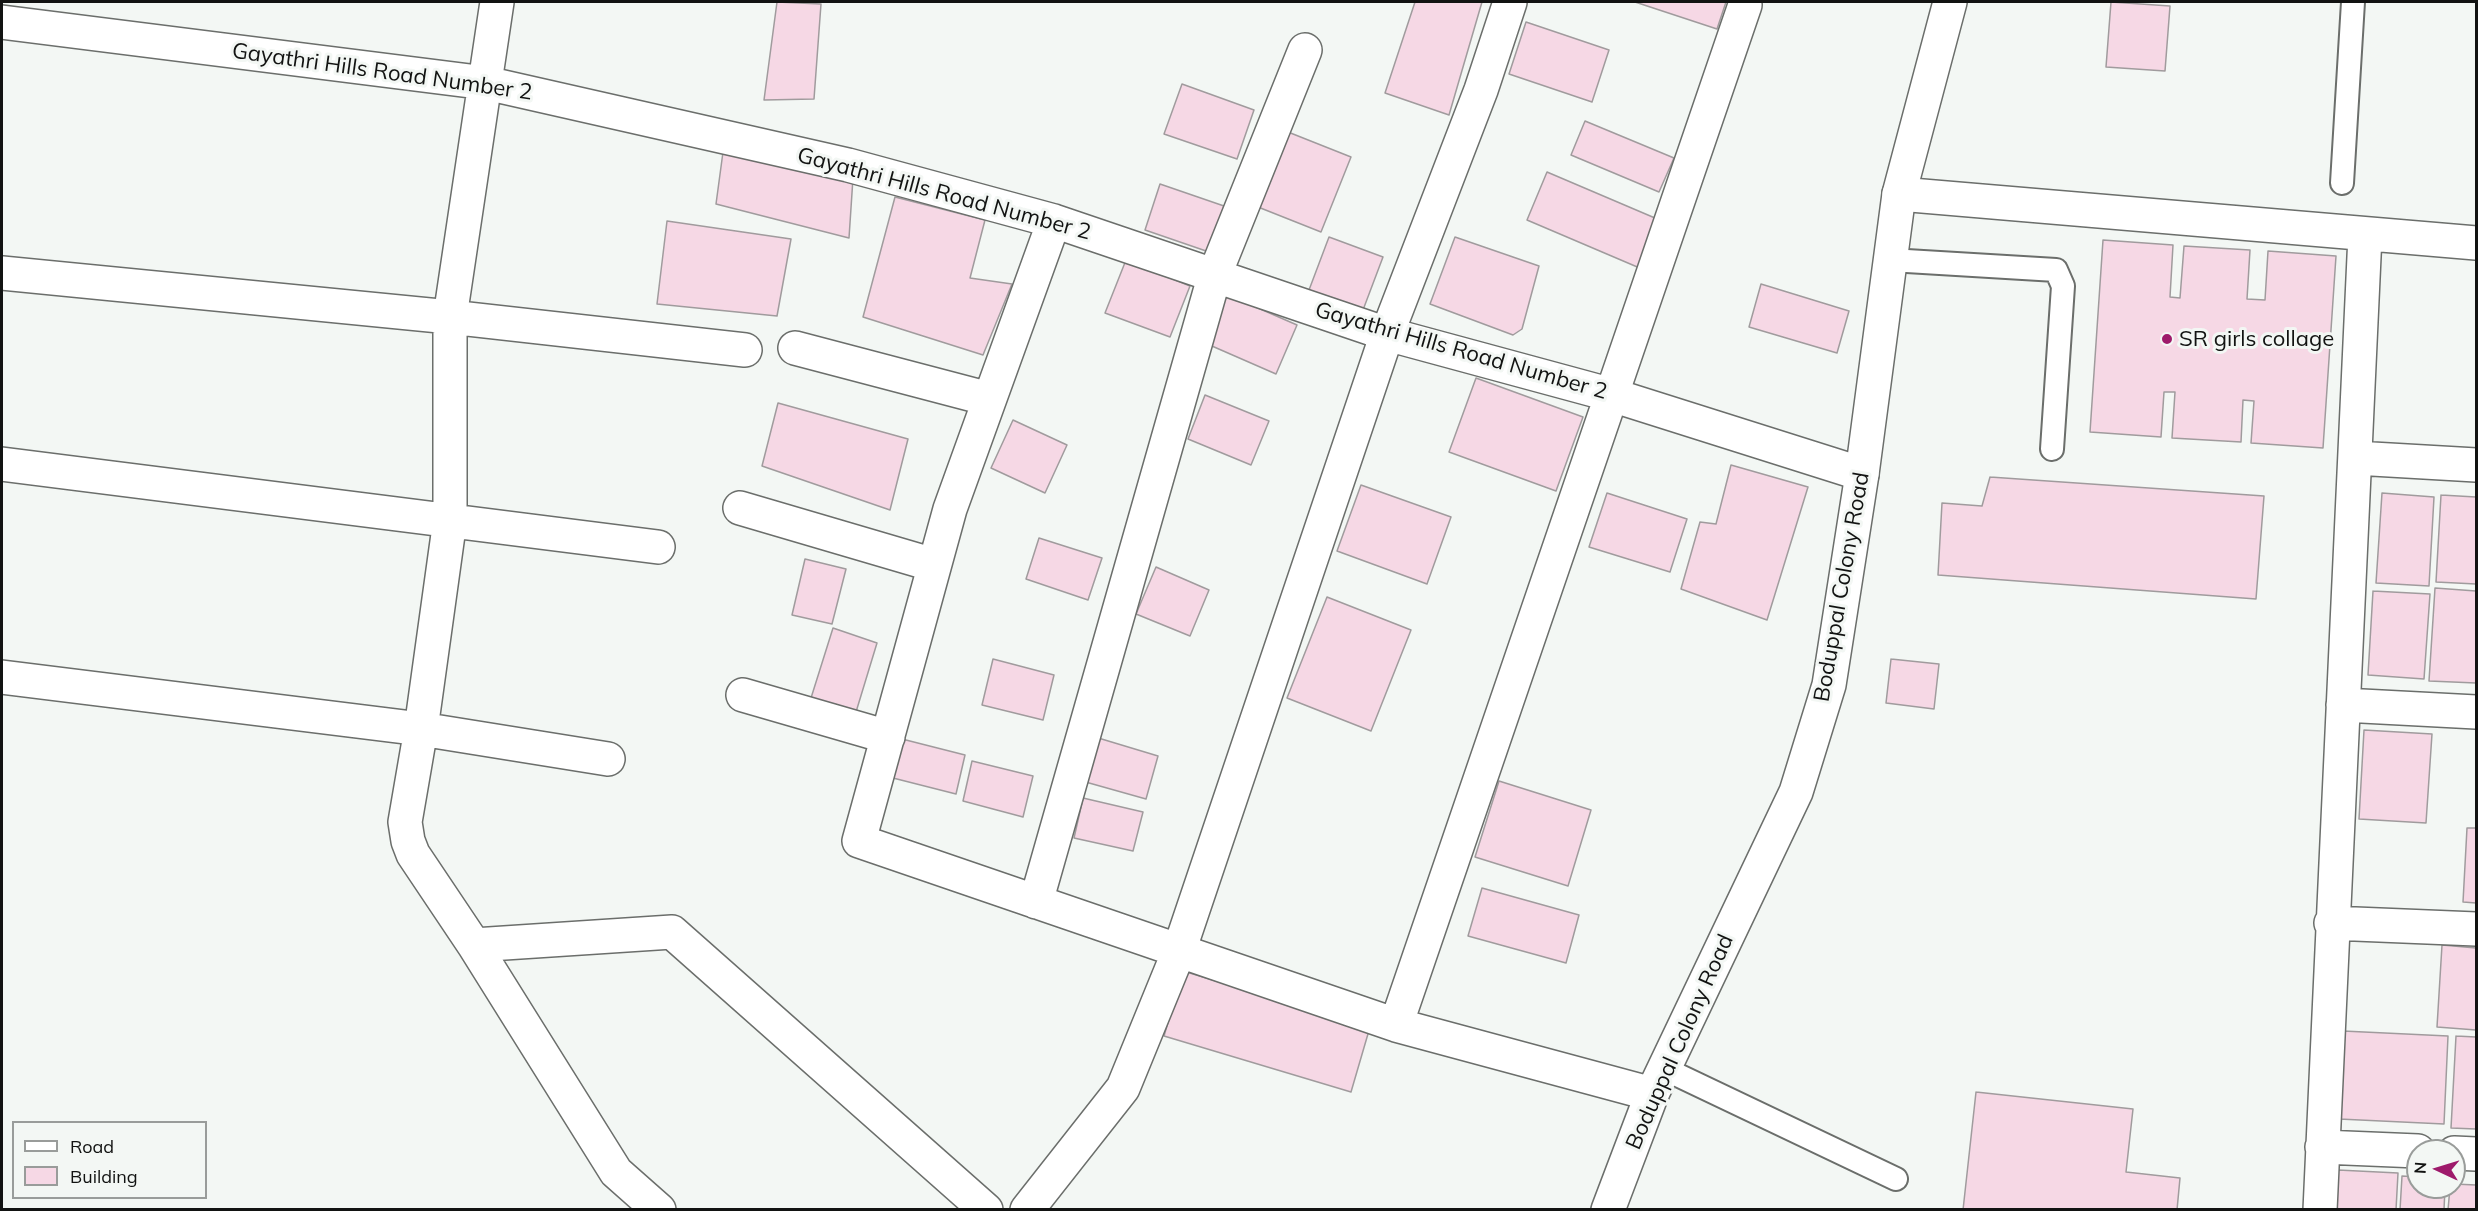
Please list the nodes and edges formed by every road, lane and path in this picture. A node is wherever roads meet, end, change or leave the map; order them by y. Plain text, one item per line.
1 (497, 2) edge
2 (1510, 2) edge
3 (1950, 2) edge
4 (2353, 2) edge
5 (1745, 5) dead end
6 (2, 22) edge
7 (1305, 50) dead end
8 (486, 82) junction
9 (2342, 183) dead end
10 (1899, 194) junction
11 (1053, 221) junction
12 (2365, 235) junction
13 (2476, 243) edge
14 (1890, 261) junction
15 (2, 273) edge
16 (1215, 274) junction
17 (450, 317) junction
18 (1387, 334) junction
19 (795, 348) dead end
20 (745, 350) dead end
21 (1612, 395) junction
22 (989, 399) junction
23 (2052, 449) dead end
24 (2355, 458) junction
25 (2, 465) edge
26 (2476, 465) edge
27 (1863, 474) junction
28 (740, 508) dead end
29 (450, 520) junction
30 (658, 547) dead end
31 (934, 565) junction
32 (2, 677) edge
33 (743, 695) dead end
34 (2343, 705) junction
35 (2476, 712) edge
36 (421, 729) junction
37 (888, 737) junction
38 (608, 759) dead end
39 (1036, 902) junction
40 (2331, 923) junction
41 (2476, 929) edge
42 (474, 945) junction
43 (1179, 951) junction
44 (1396, 1025) junction
45 (1659, 1081) junction
46 (2322, 1147) junction
47 (2406, 1150) edge
48 (1896, 1179) dead end
49 (659, 1209) edge
50 (986, 1209) edge
51 (1027, 1209) edge
52 (1608, 1209) edge
53 (2320, 1209) edge

1 - 8 street
2 - 18 street
3 - 10 street, Boduppal Colony Road
4 - 9 lane
5 - 21 street
6 - 8 street, Gayathri Hills Road Number 2
7 - 16 street
8 - 11 street, Gayathri Hills Road Number 2
8 - 17 street
10 - 12 street
10 - 14 street, Boduppal Colony Road
11 - 16 street, Gayathri Hills Road Number 2
11 - 22 street
12 - 13 street
12 - 24 street
14 - 23 lane
14 - 27 street, Boduppal Colony Road
15 - 17 street
16 - 18 street, Gayathri Hills Road Number 2
16 - 39 street
17 - 20 street
17 - 29 street
18 - 21 street, Gayathri Hills Road Number 2
18 - 43 street
19 - 22 street
21 - 27 street, Gayathri Hills Road Number 2
21 - 44 street
22 - 31 street
24 - 26 street
24 - 34 street
25 - 29 street
27 - 45 street, Boduppal Colony Road
28 - 31 street
29 - 30 street
29 - 36 street
31 - 37 street
32 - 36 street
33 - 37 street
34 - 35 street
34 - 40 street
36 - 38 street
36 - 42 street
37 - 39 street
39 - 43 street
40 - 41 street
40 - 46 street
42 - 49 street
42 - 50 street
43 - 44 street
43 - 51 street
44 - 45 street
45 - 48 lane
45 - 52 street, Boduppal Colony Road
46 - 47 street
46 - 53 street

